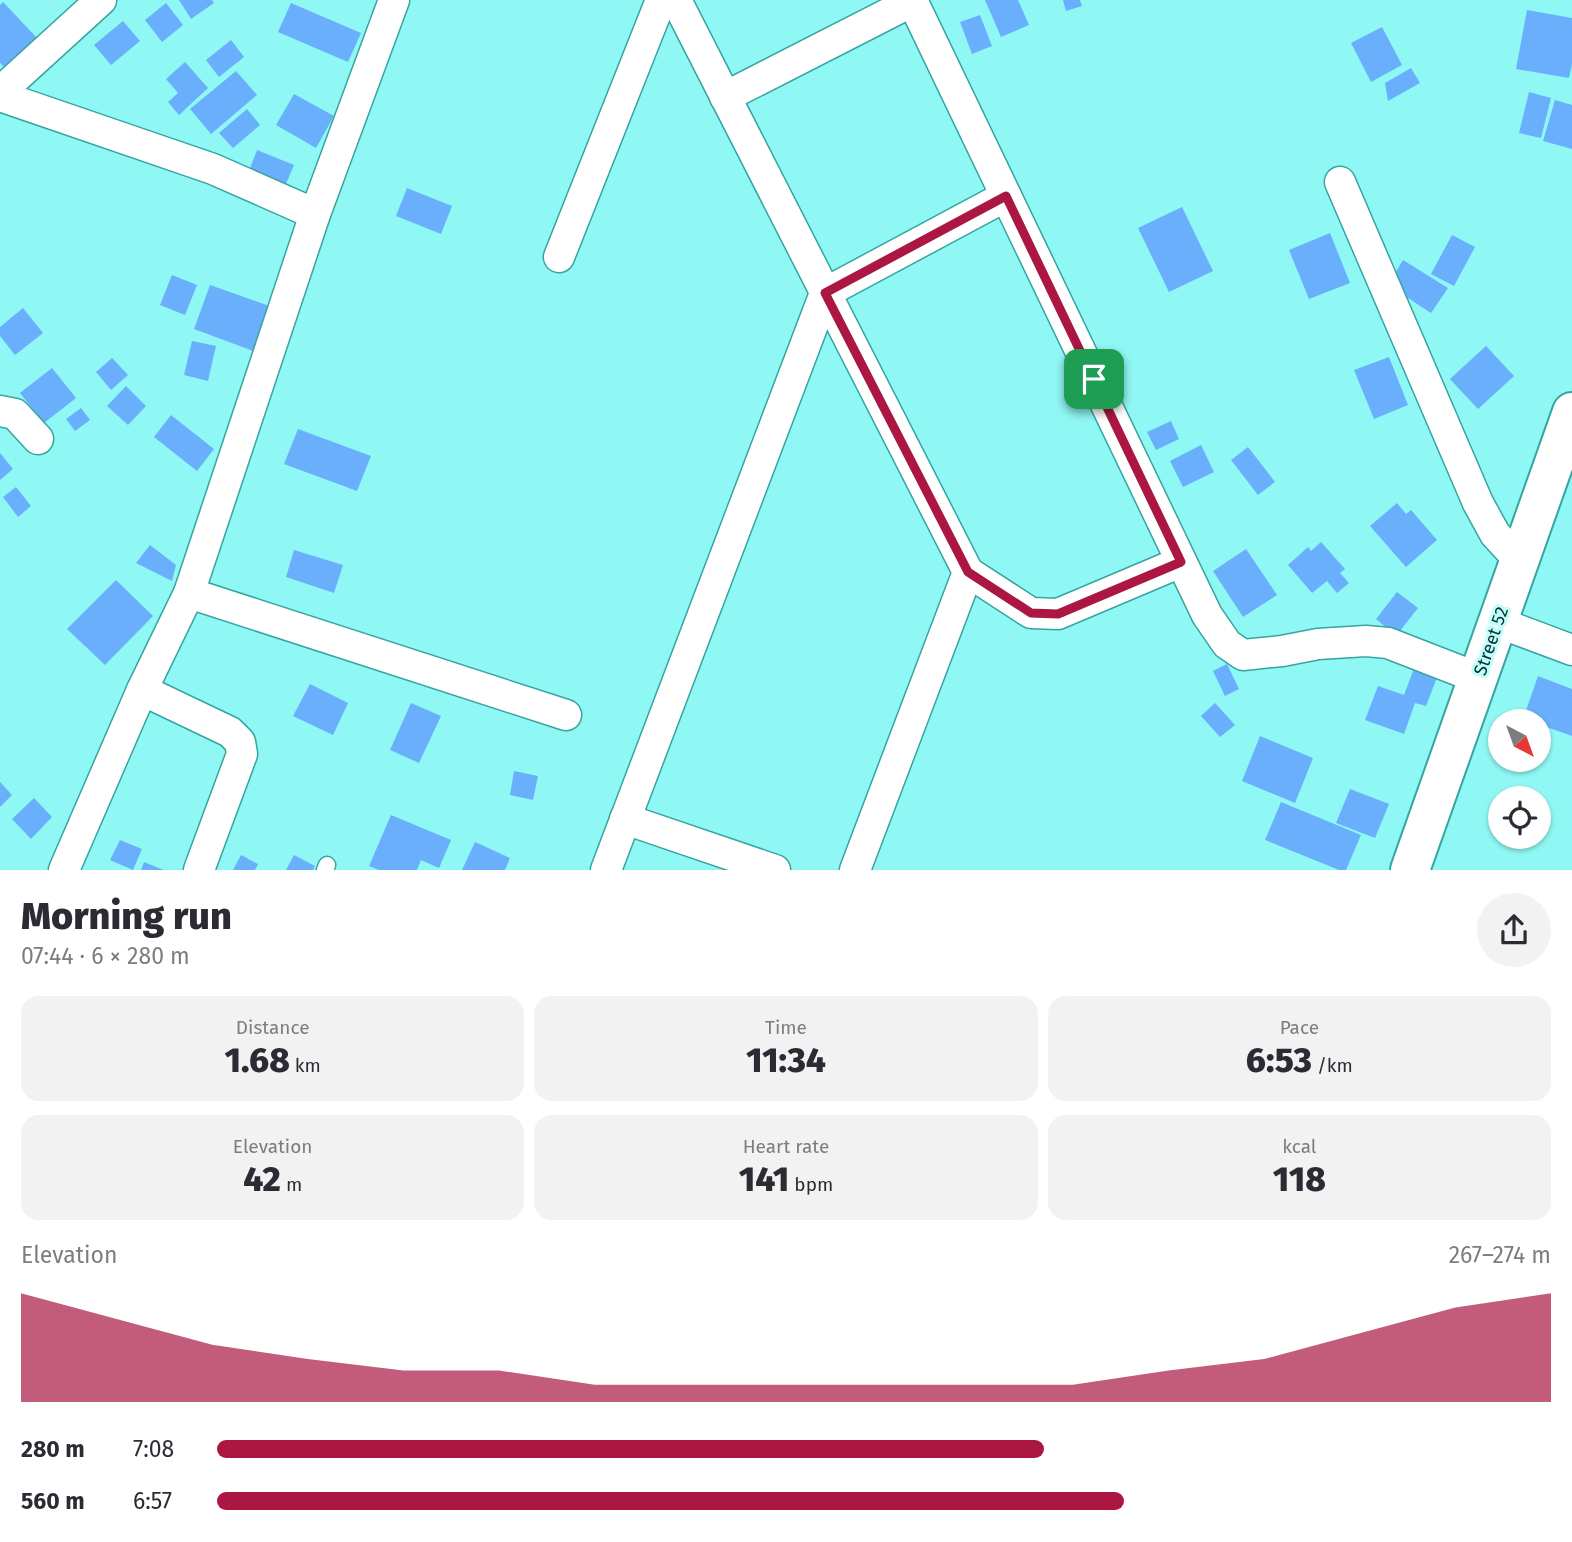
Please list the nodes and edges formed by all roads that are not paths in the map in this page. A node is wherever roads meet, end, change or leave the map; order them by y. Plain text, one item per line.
1 (101, 0) edge
2 (394, 0) edge
3 (661, 0) edge
4 (676, 0) edge
5 (912, 1) edge
6 (0, 94) edge
7 (725, 97) junction
8 (1340, 182) dead end
9 (1006, 196) junction
10 (315, 214) junction
11 (559, 257) dead end
12 (825, 293) junction
13 (0, 411) edge
14 (1572, 412) edge
15 (38, 439) dead end
16 (1520, 560) junction
17 (1181, 562) junction
18 (968, 572) junction
19 (189, 593) junction
20 (1497, 622) junction
21 (1572, 650) edge
22 (1478, 678) junction
23 (142, 690) junction
24 (566, 715) dead end
25 (625, 819) junction
26 (64, 870) edge
27 (199, 870) edge
28 (606, 870) edge
29 (775, 870) edge
30 (855, 870) edge
31 (1410, 870) edge

1 - 6 street
2 - 10 street
3 - 11 street
4 - 7 street
5 - 7 street
5 - 9 street
6 - 10 street
7 - 12 street
8 - 16 street
9 - 12 street
9 - 17 street
10 - 19 street
12 - 18 street
12 - 25 street
13 - 15 street
14 - 16 street, Street 52
16 - 20 street, Street 52
17 - 18 street
17 - 22 street
18 - 30 street
19 - 23 street
19 - 24 street
20 - 21 street
20 - 22 street, Street 52
22 - 31 street, Street 52
23 - 26 street
23 - 27 street
25 - 28 street
25 - 29 street

